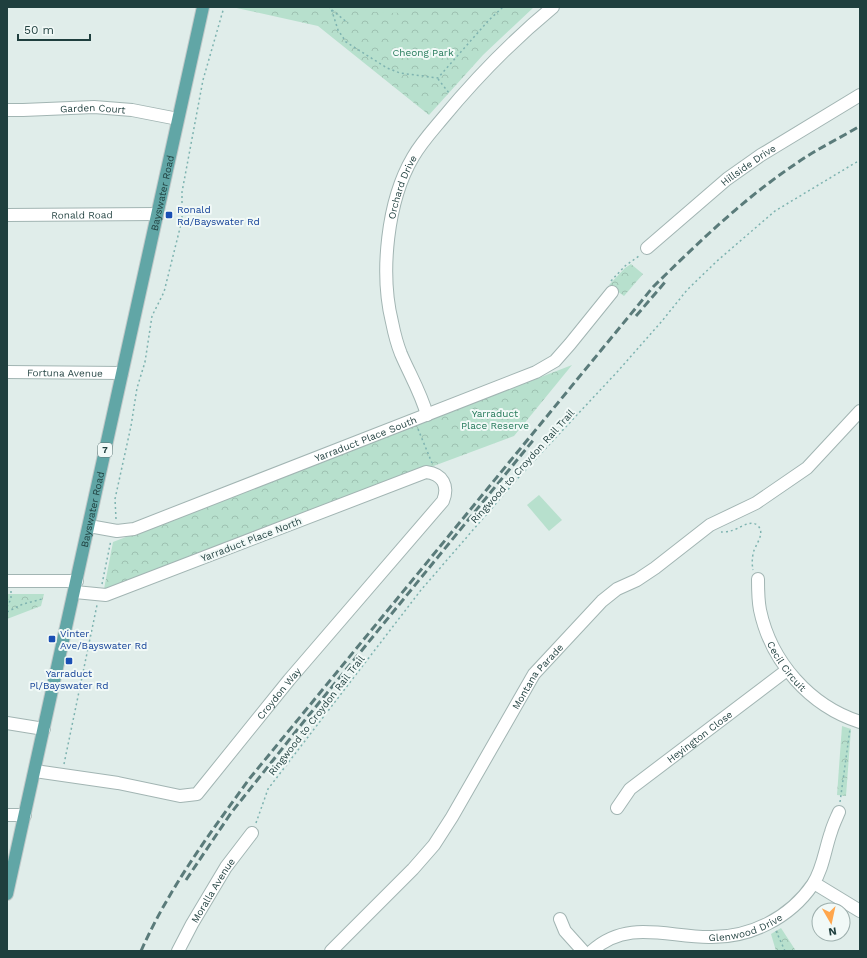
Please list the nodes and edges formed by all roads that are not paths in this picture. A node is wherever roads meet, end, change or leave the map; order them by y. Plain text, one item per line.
1 (203, 7) edge
2 (553, 7) edge
3 (860, 95) edge
4 (7, 110) edge
5 (178, 119) junction
6 (157, 214) junction
7 (7, 215) edge
8 (647, 248) road end
9 (612, 292) road end
10 (7, 372) edge
11 (122, 373) junction
12 (860, 411) edge
13 (427, 415) junction
14 (429, 472) joint
15 (89, 526) junction
16 (758, 579) road end
17 (9, 581) edge
18 (76, 586) junction
19 (787, 670) junction
20 (856, 720) edge
21 (7, 723) edge
22 (44, 729) junction
23 (35, 771) junction
24 (617, 808) dead end
25 (839, 812) road end
26 (7, 814) edge
27 (25, 815) junction
28 (252, 833) road end
29 (814, 883) junction
30 (7, 894) edge
31 (860, 910) edge
32 (560, 919) dead end
33 (178, 951) edge
34 (331, 951) edge
35 (583, 951) edge
36 (592, 951) edge

1 - 5 main road, Bayswater Road / 7
2 - 13 street, Orchard Drive
3 - 8 street, Hillside Drive
4 - 5 street, Garden Court
5 - 6 main road, Bayswater Road / 7
6 - 7 street, Ronald Road
6 - 11 main road, Bayswater Road / 7
9 - 13 street, Yarraduct Place South
10 - 11 street, Fortuna Avenue
11 - 15 main road, Bayswater Road / 7
12 - 34 street, Montana Parade
13 - 15 street, Yarraduct Place South
14 - 18 street, Yarraduct Place North
14 - 23 street, Croydon Way
15 - 18 main road, Bayswater Road / 7
16 - 19 street, Cecil Circuit
17 - 18 street, Yarraduct Place North
18 - 22 main road, Bayswater Road / 7
19 - 20 street, Cecil Circuit
19 - 24 street, Heyington Close
21 - 22 street
22 - 23 main road, Bayswater Road / 7
23 - 27 main road, Bayswater Road / 7
25 - 29 street, Glenwood Drive
26 - 27 street
27 - 30 main road, Bayswater Road / 7
28 - 33 street, Moralla Avenue
29 - 31 street
29 - 36 street, Glenwood Drive
32 - 35 street

